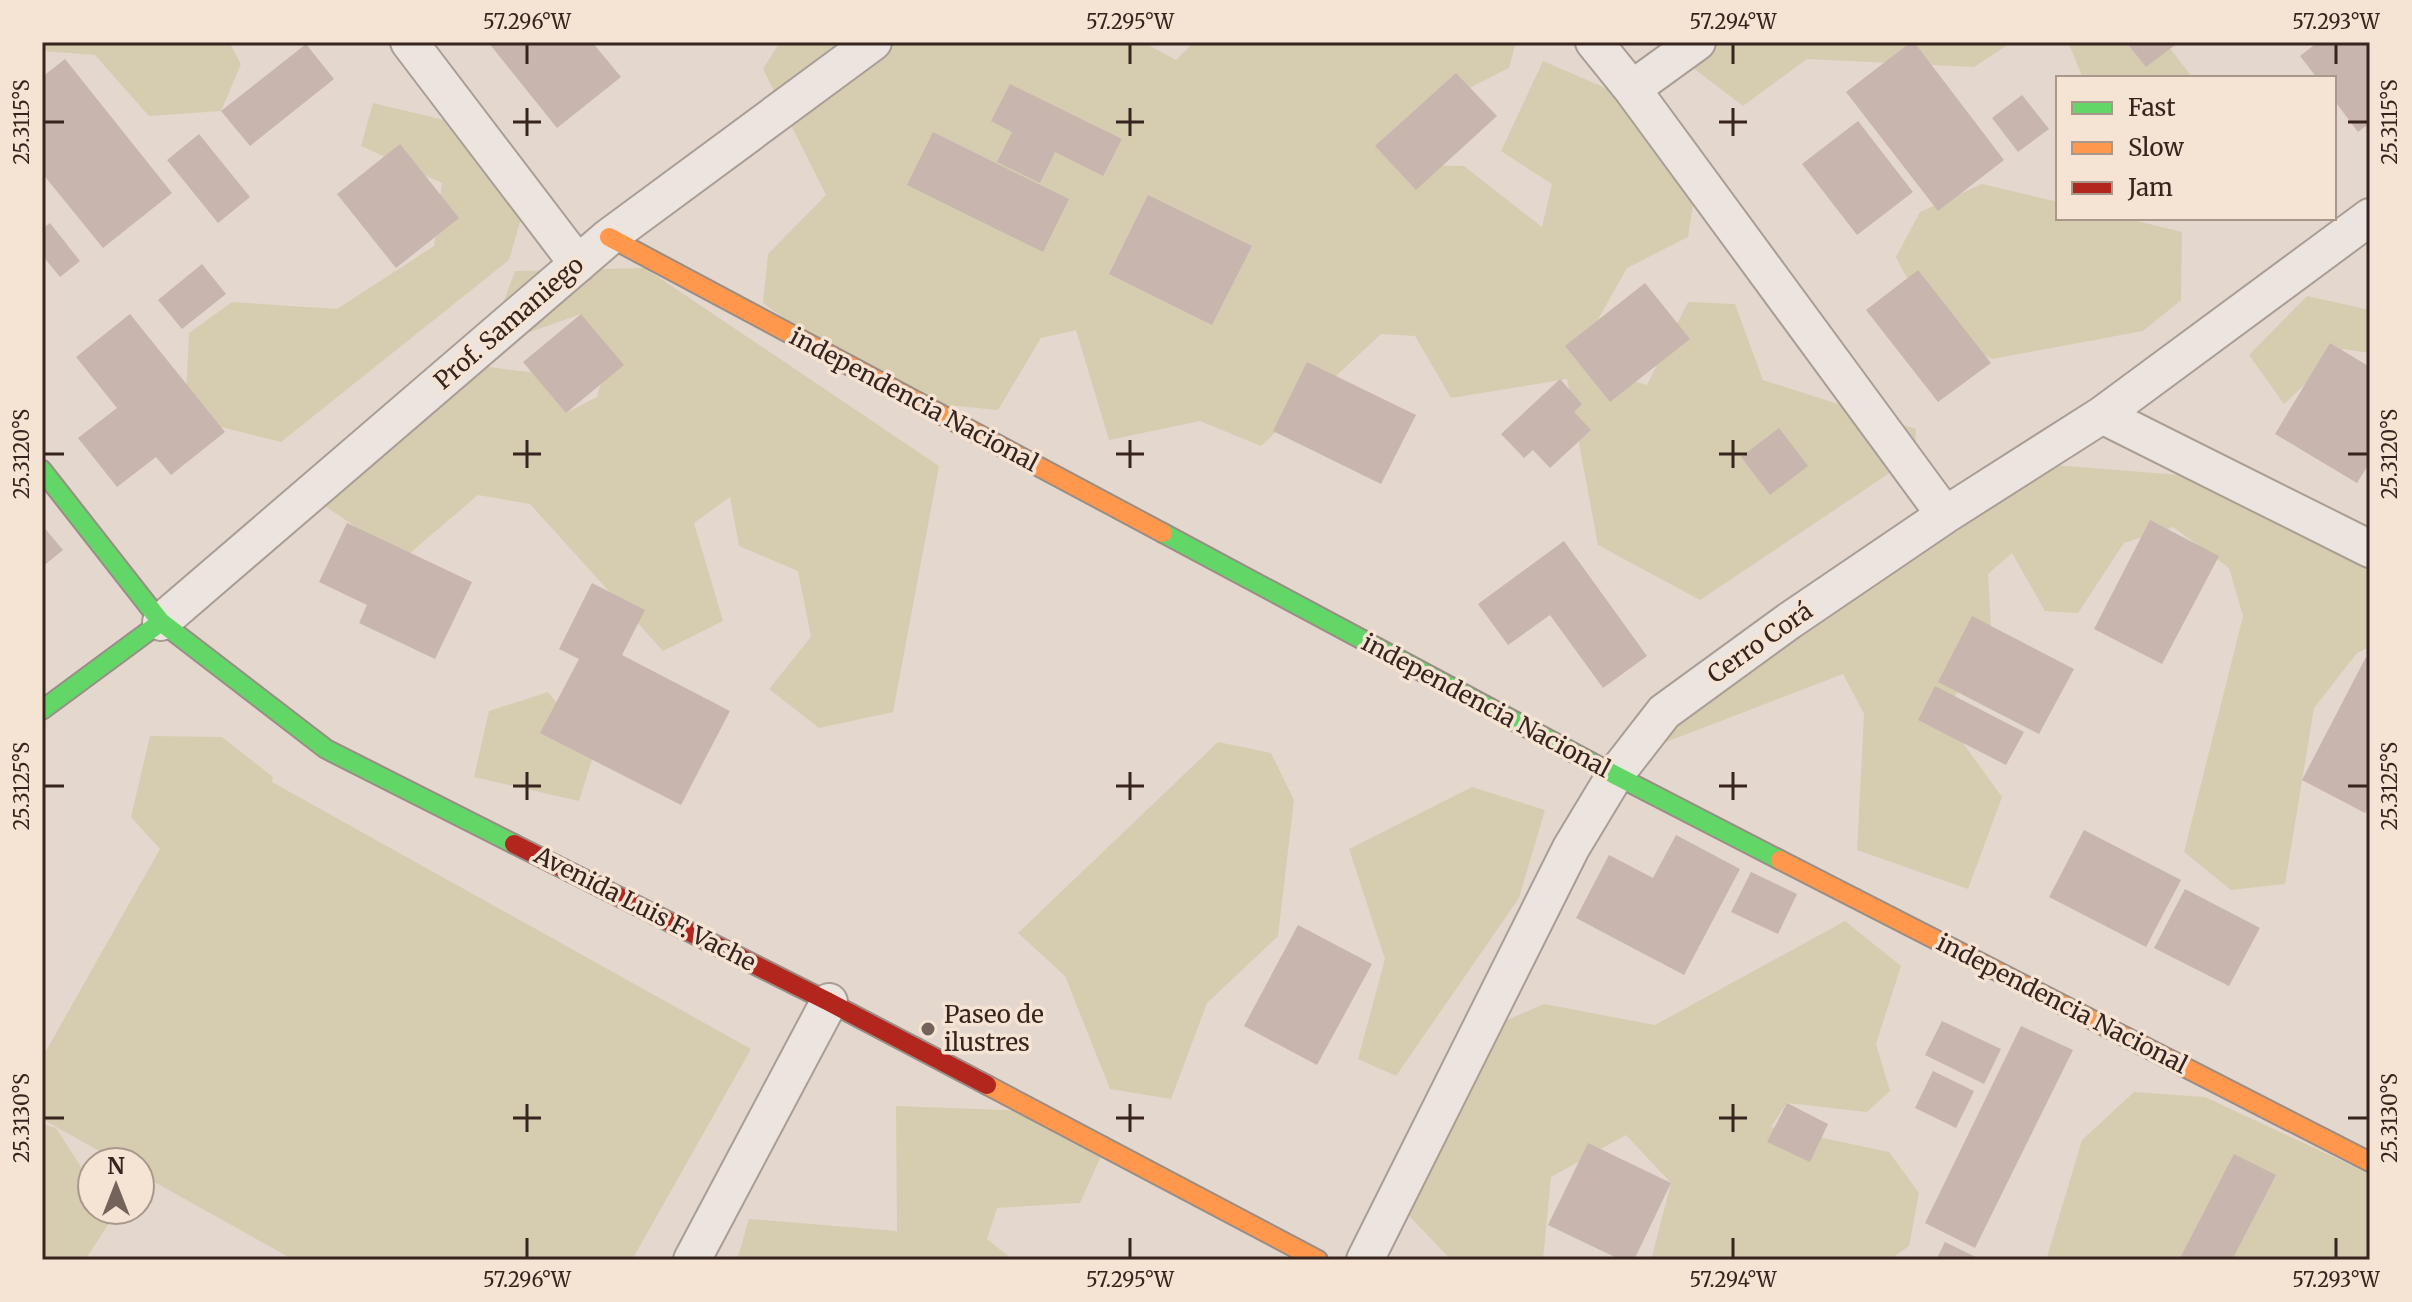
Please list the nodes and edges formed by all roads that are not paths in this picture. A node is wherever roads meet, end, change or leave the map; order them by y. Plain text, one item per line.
1 (409, 42) edge
2 (873, 42) edge
3 (1594, 42) edge
4 (1697, 42) edge
5 (1632, 89) junction
6 (2370, 217) edge
7 (609, 237) junction
8 (578, 264) junction
9 (2102, 415) junction
10 (42, 470) edge
11 (1945, 515) junction
12 (2370, 549) edge
13 (161, 622) junction
14 (42, 710) edge
15 (1615, 775) junction
16 (829, 1002) junction
17 (2370, 1162) edge
18 (692, 1260) edge
19 (1318, 1260) edge
20 (1365, 1260) edge

1 - 8 street
2 - 7 street, Prof. Samaniego
3 - 5 street
4 - 5 street
5 - 11 street
6 - 9 street, Cerro Corá
7 - 8 street, Prof. Samaniego
7 - 15 street, independencia Nacional
8 - 13 street, Prof. Samaniego
9 - 11 street, Cerro Corá
9 - 12 street
10 - 13 street, Avenida Luis F. Vache
11 - 15 street, Cerro Corá
13 - 14 street
13 - 16 street, Avenida Luis F. Vache
15 - 17 street, independencia Nacional
15 - 20 street, Cerro Corá
16 - 18 street
16 - 19 street, Avenida Luis F. Vache

